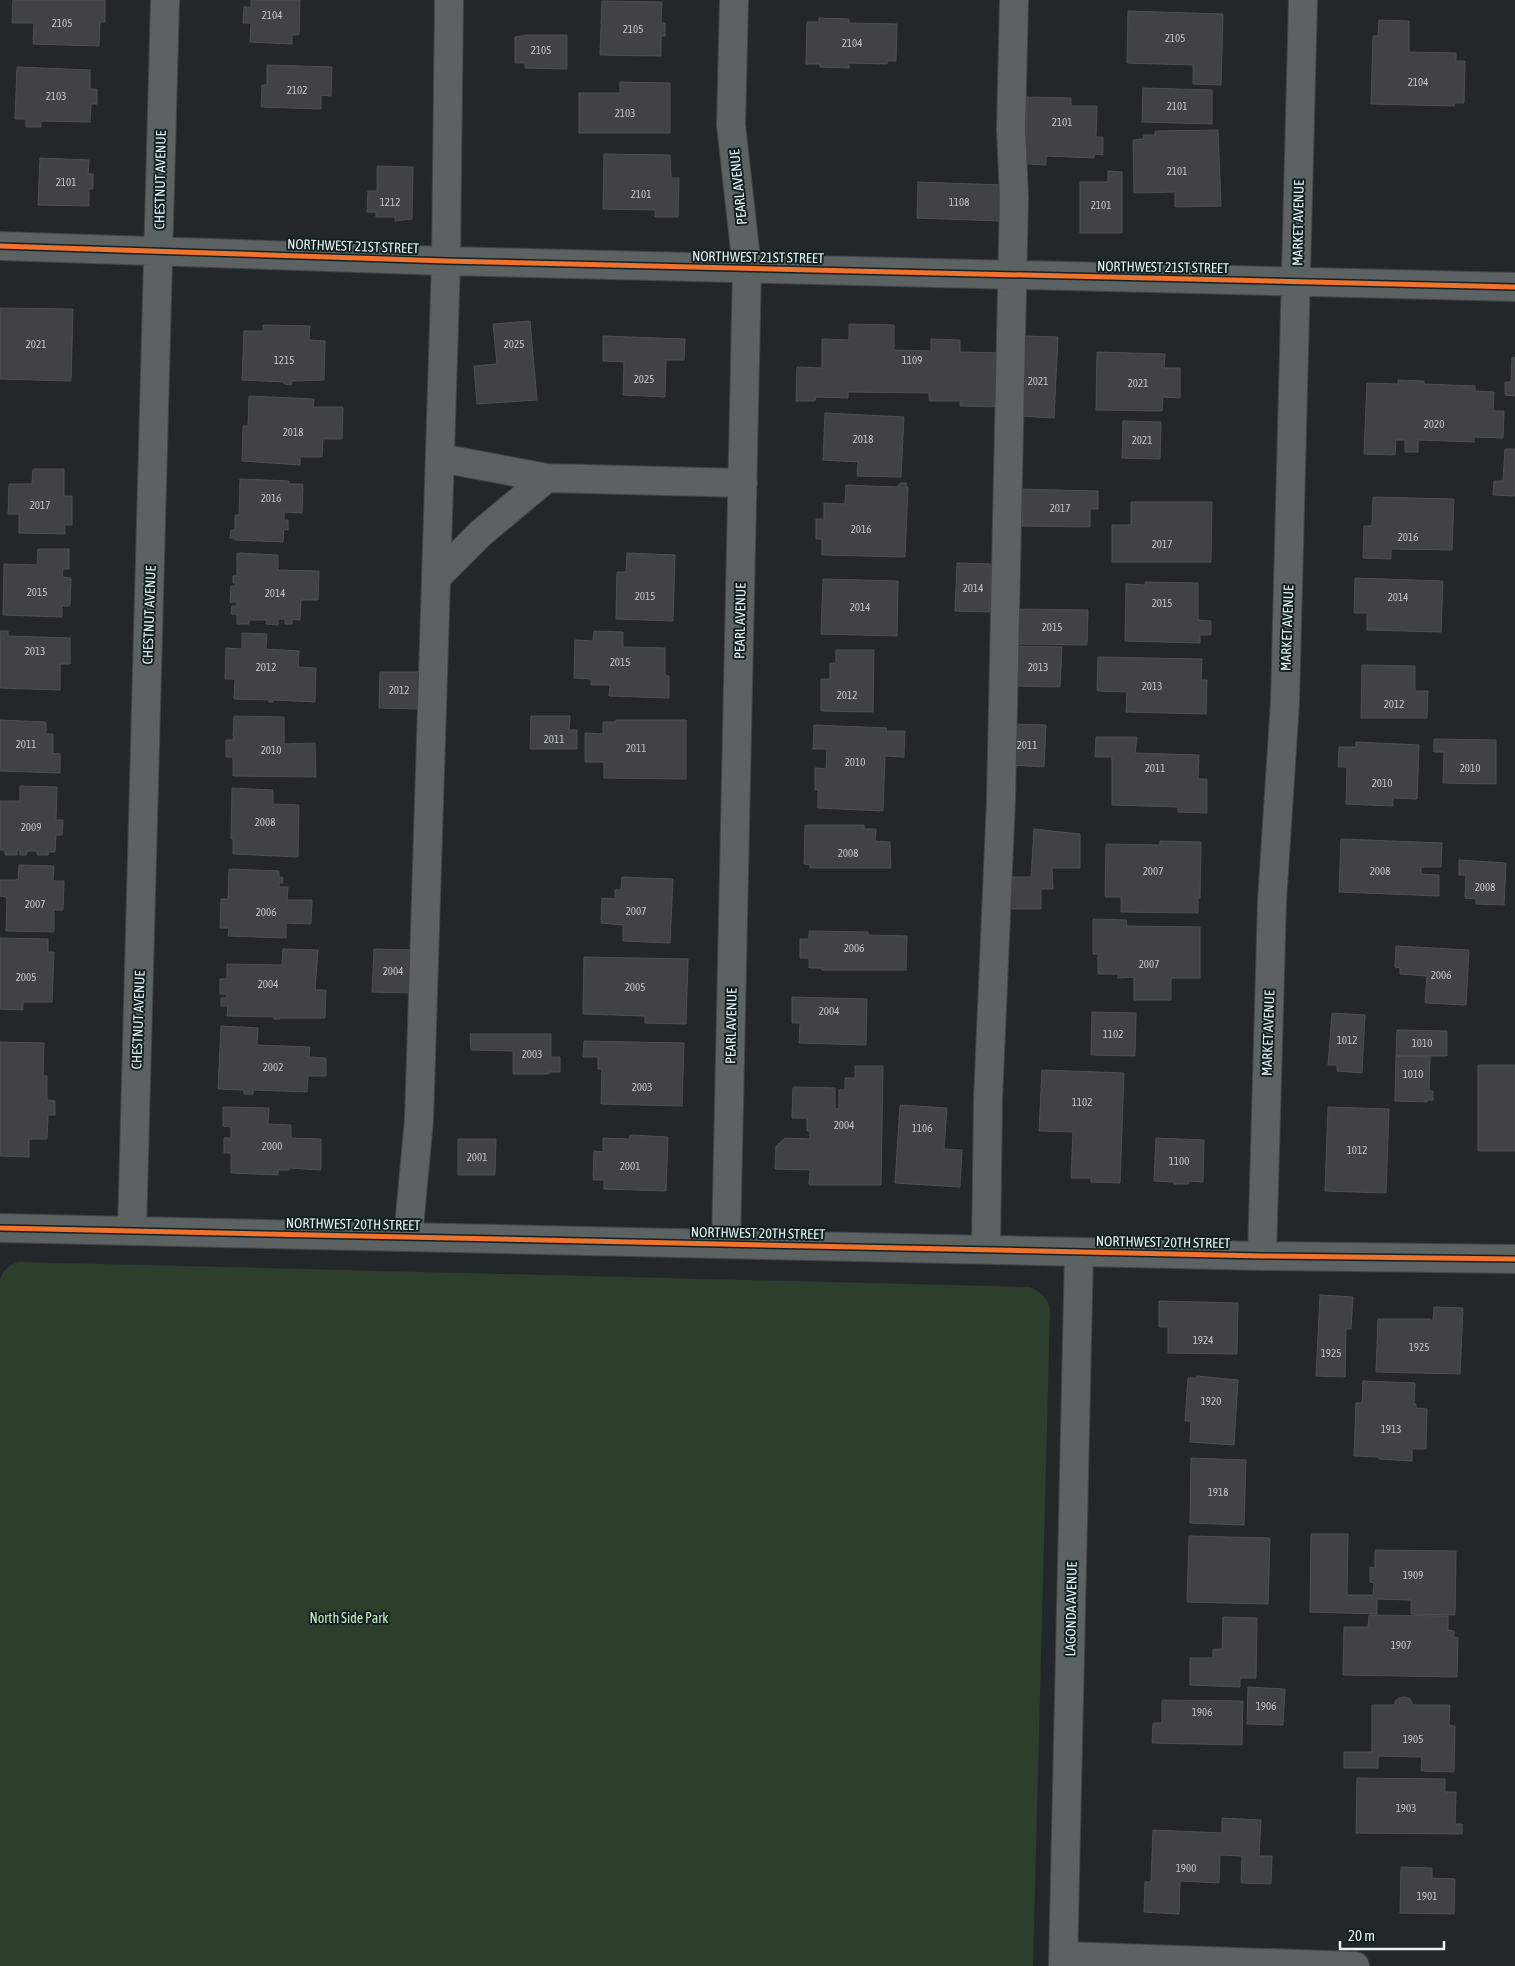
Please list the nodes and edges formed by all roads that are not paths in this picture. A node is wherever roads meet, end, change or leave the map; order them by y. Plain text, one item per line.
1 (165, 0) edge
2 (449, 0) edge
3 (734, 0) edge
4 (1014, 0) edge
5 (1304, 0) edge
6 (0, 246) edge
7 (158, 251) junction
8 (446, 261) junction
9 (747, 268) junction
10 (1012, 274) junction
11 (1297, 281) junction
12 (1515, 287) edge
13 (440, 458) junction
14 (547, 478) junction
15 (743, 483) junction
16 (436, 578) junction
17 (0, 1228) edge
18 (132, 1230) junction
19 (408, 1237) junction
20 (726, 1244) junction
21 (986, 1249) junction
22 (1079, 1252) junction
23 (1262, 1256) junction
24 (1515, 1259) edge
25 (1064, 1961) edge
26 (1356, 1966) edge

1 - 7 street, CHESTNUT AVENUE
2 - 8 street
3 - 9 street, PEARL AVENUE
4 - 10 street
5 - 11 street, MARKET AVENUE
6 - 7 street, NORTHWEST 21ST STREET
7 - 8 street, NORTHWEST 21ST STREET
7 - 18 street, CHESTNUT AVENUE
8 - 9 street, NORTHWEST 21ST STREET
8 - 13 street
9 - 10 street, NORTHWEST 21ST STREET
9 - 15 street, PEARL AVENUE
10 - 11 street, NORTHWEST 21ST STREET
10 - 21 street
11 - 12 street, NORTHWEST 21ST STREET
11 - 23 street, MARKET AVENUE
13 - 14 street
13 - 16 street
14 - 15 street
14 - 16 street
15 - 20 street, PEARL AVENUE
16 - 19 street
17 - 18 street, NORTHWEST 20TH STREET
18 - 19 street, NORTHWEST 20TH STREET
19 - 20 street, NORTHWEST 20TH STREET
20 - 21 street, NORTHWEST 20TH STREET
21 - 22 street, NORTHWEST 20TH STREET
22 - 23 street, NORTHWEST 20TH STREET
22 - 25 street, LAGONDA AVENUE
23 - 24 street, NORTHWEST 20TH STREET
25 - 26 street

